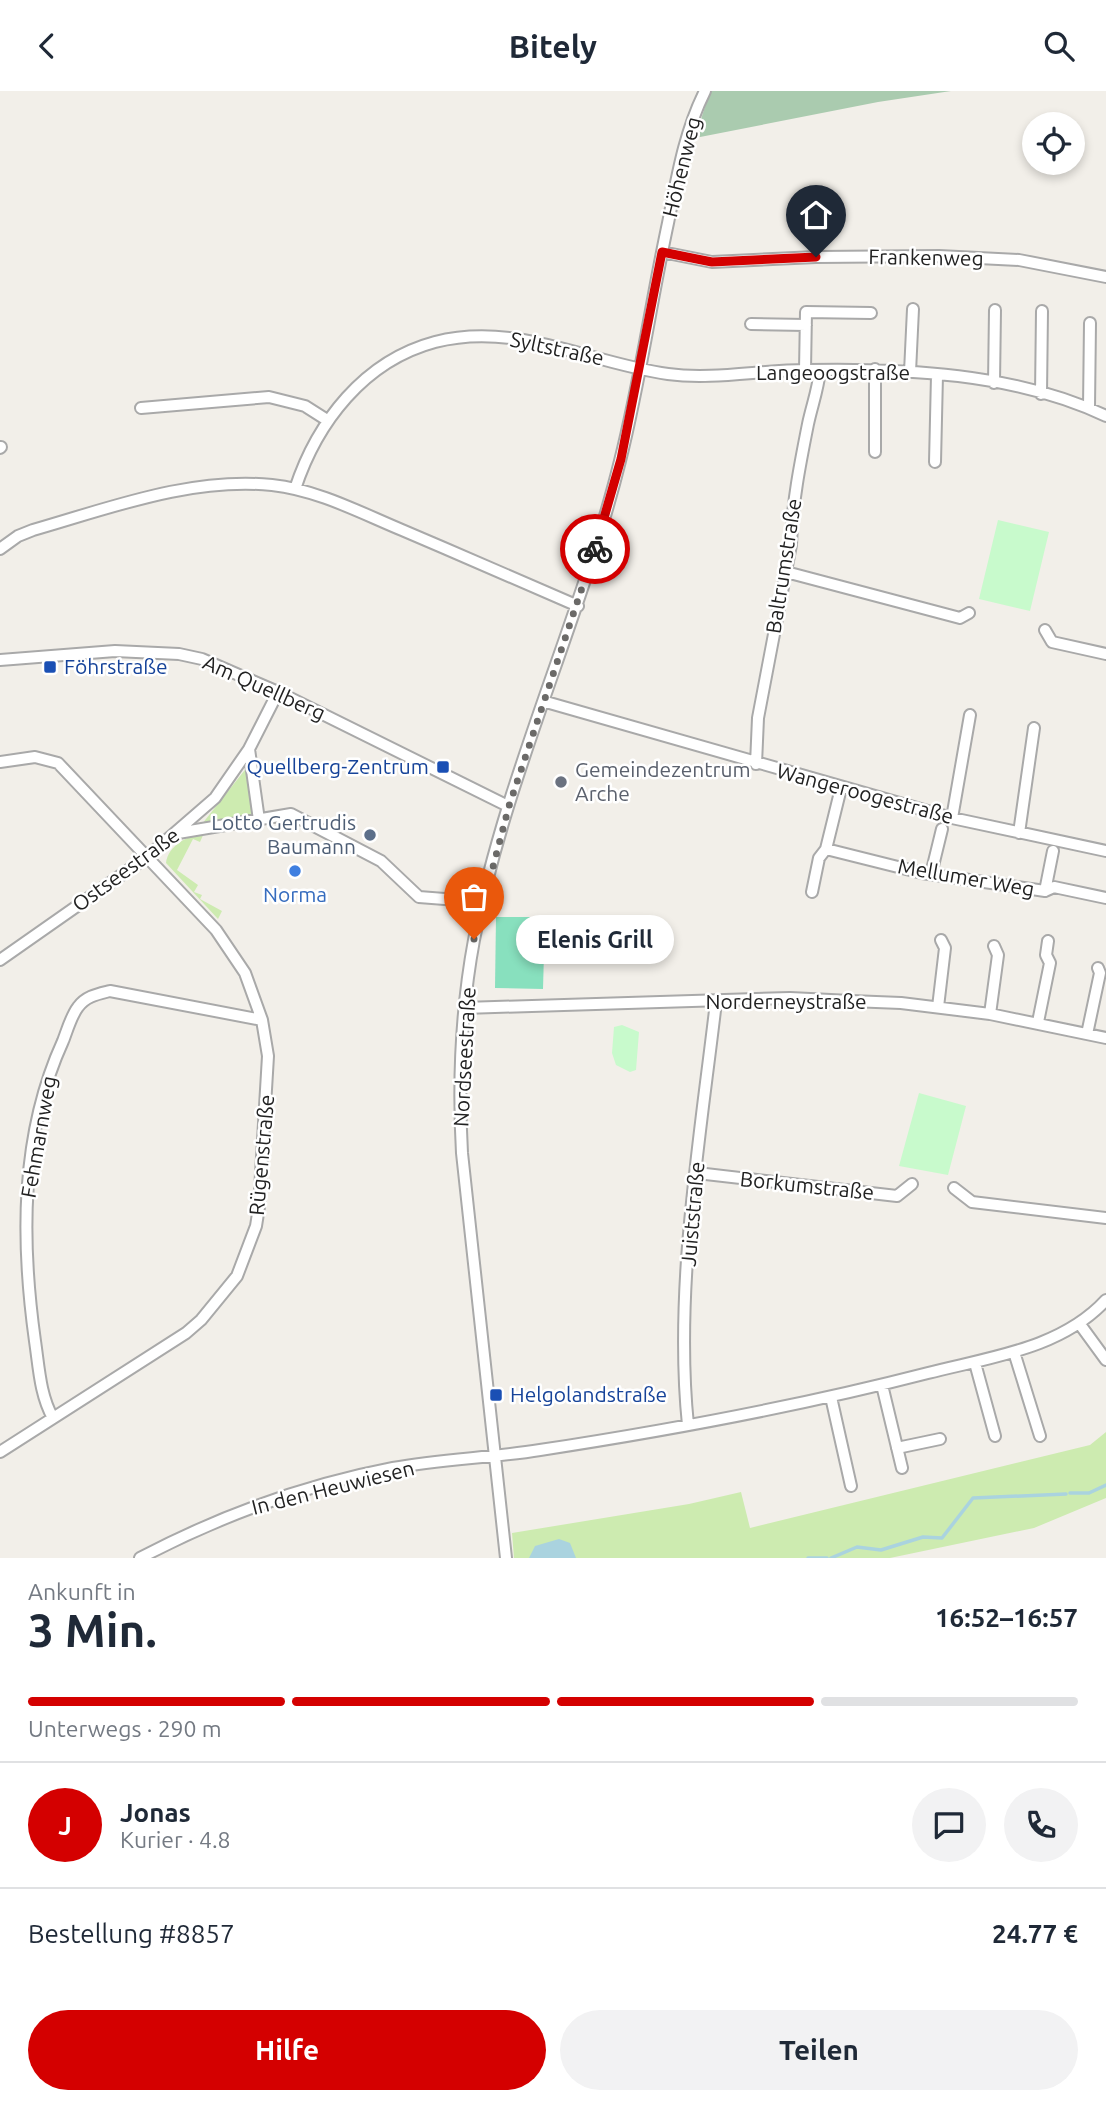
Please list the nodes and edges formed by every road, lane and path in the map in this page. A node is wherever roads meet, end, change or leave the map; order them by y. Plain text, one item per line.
1 (705, 91) edge
2 (662, 252) junction
3 (1106, 277) edge
4 (914, 309) dead end
5 (995, 310) dead end
6 (1042, 311) dead end
7 (871, 313) dead end
8 (1090, 323) dead end
9 (751, 324) dead end
10 (806, 325) junction
11 (639, 367) junction
12 (875, 369) junction
13 (805, 370) junction
14 (820, 370) junction
15 (910, 372) junction
16 (937, 375) junction
17 (994, 383) junction
18 (1041, 394) junction
19 (1089, 407) junction
20 (141, 408) dead end
21 (1106, 415) edge
22 (327, 420) junction
23 (875, 452) dead end
24 (935, 462) dead end
25 (295, 489) junction
26 (0, 549) edge
27 (786, 572) junction
28 (579, 606) junction
29 (969, 613) dead end
30 (1045, 630) dead end
31 (1106, 654) edge
32 (0, 660) edge
33 (278, 692) junction
34 (546, 702) junction
35 (970, 715) dead end
36 (1034, 728) dead end
37 (249, 749) junction
38 (0, 762) edge
39 (756, 764) junction
40 (841, 788) junction
41 (509, 806) junction
42 (952, 818) junction
43 (259, 820) junction
44 (942, 829) dead end
45 (178, 833) junction
46 (1019, 833) junction
47 (826, 849) junction
48 (1053, 851) dead end
49 (1106, 851) edge
50 (147, 857) junction
51 (931, 874) junction
52 (1045, 891) junction
53 (811, 892) dead end
54 (1106, 898) edge
55 (483, 902) junction
56 (941, 940) dead end
57 (1048, 941) dead end
58 (994, 946) dead end
59 (0, 960) edge
60 (1098, 968) dead end
61 (716, 1002) junction
62 (938, 1007) junction
63 (464, 1009) junction
64 (990, 1014) junction
65 (262, 1020) junction
66 (1038, 1022) junction
67 (1087, 1034) junction
68 (1106, 1038) edge
69 (697, 1173) junction
70 (912, 1184) dead end
71 (954, 1188) dead end
72 (1106, 1218) edge
73 (1106, 1300) edge
74 (1079, 1323) junction
75 (1014, 1352) junction
76 (1106, 1360) edge
77 (975, 1363) junction
78 (883, 1385) junction
79 (831, 1397) junction
80 (53, 1418) junction
81 (688, 1426) junction
82 (995, 1436) dead end
83 (1040, 1436) dead end
84 (940, 1439) dead end
85 (897, 1448) junction
86 (0, 1452) edge
87 (494, 1457) junction
88 (902, 1468) dead end
89 (851, 1486) dead end
90 (140, 1558) edge
91 (506, 1558) edge

1 - 2 street, Höhenweg
2 - 3 street, Frankenweg
2 - 11 street, Höhenweg
4 - 15 street
5 - 17 street
6 - 18 street
7 - 10 street
8 - 19 street
9 - 10 street
10 - 13 street
11 - 13 street, Langeoogstraße
11 - 22 street, Syltstraße
11 - 28 street, Nordseestraße
12 - 14 street, Langeoogstraße
12 - 15 street, Langeoogstraße
12 - 23 street
13 - 14 street, Langeoogstraße
14 - 27 street, Baltrumstraße
15 - 16 street, Langeoogstraße
16 - 17 street, Langeoogstraße
16 - 24 street
17 - 18 street, Langeoogstraße
18 - 19 street, Langeoogstraße
19 - 21 street, Langeoogstraße
20 - 22 street
22 - 25 street, Syltstraße
25 - 26 street
25 - 28 street
27 - 29 street
27 - 39 street, Baltrumstraße
28 - 34 street, Nordseestraße
30 - 31 street
32 - 33 street, Am Quellberg
33 - 37 street, Ostseestraße
33 - 41 street, Am Quellberg
34 - 39 street, Wangeroogestraße
34 - 41 street, Nordseestraße
35 - 42 street
36 - 46 street
37 - 43 street
37 - 45 street, Ostseestraße
38 - 50 street, Rügenstraße
39 - 40 street, Wangeroogestraße
40 - 42 street, Wangeroogestraße
40 - 47 street
41 - 55 street, Nordseestraße
42 - 46 street, Wangeroogestraße
43 - 45 street
43 - 55 street
44 - 51 street
45 - 50 street, Ostseestraße
46 - 49 street, Wangeroogestraße
47 - 51 street, Mellumer Weg
47 - 53 street
48 - 52 street
50 - 59 street, Ostseestraße
50 - 65 street, Rügenstraße
51 - 52 street, Mellumer Weg
52 - 54 street, Mellumer Weg
55 - 63 street, Nordseestraße
56 - 62 street
57 - 66 street
58 - 64 street
60 - 67 street
61 - 62 street, Norderneystraße
61 - 63 street, Norderneystraße
61 - 69 street, Juiststraße
62 - 64 street, Norderneystraße
63 - 87 street, Nordseestraße
64 - 66 street, Norderneystraße
65 - 80 street, Rügenstraße
65 - 80 street, Fehmarnweg
66 - 67 street, Norderneystraße
67 - 68 street, Norderneystraße
69 - 70 street, Borkumstraße
69 - 81 street, Juiststraße
71 - 72 street
73 - 74 street
74 - 75 street
74 - 76 street
75 - 77 street
75 - 83 street
77 - 78 street
77 - 82 street
78 - 79 street
78 - 85 street
79 - 81 street
79 - 89 street
80 - 86 street, Rügenstraße
81 - 87 street
84 - 85 street
85 - 88 street
87 - 90 street, In den Heuwiesen
87 - 91 street, Nordseestraße

